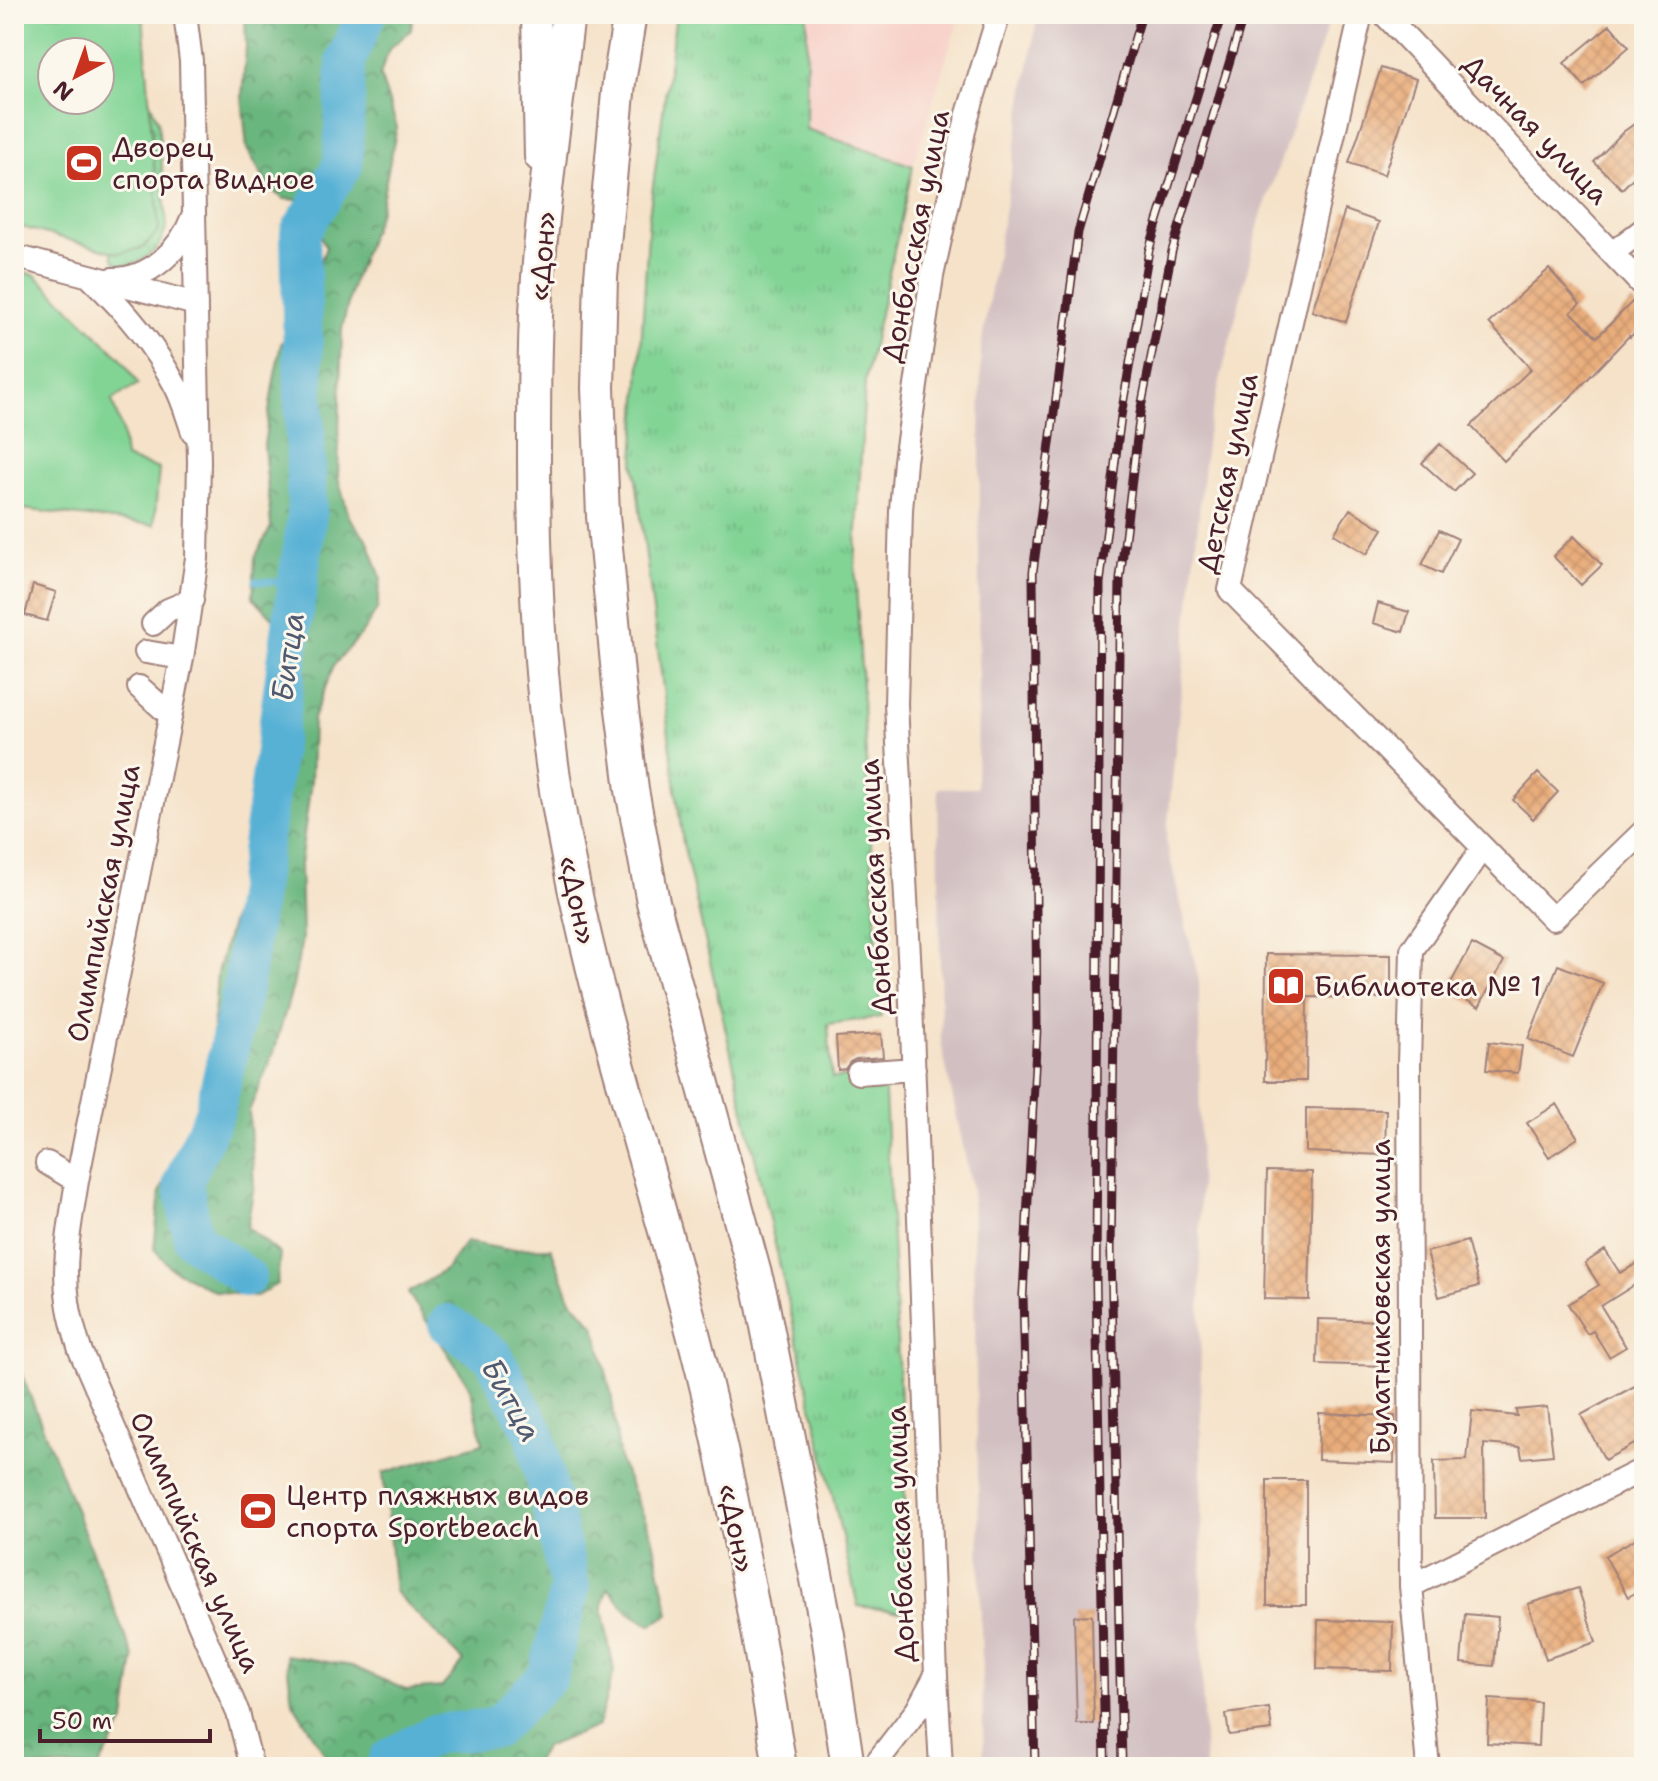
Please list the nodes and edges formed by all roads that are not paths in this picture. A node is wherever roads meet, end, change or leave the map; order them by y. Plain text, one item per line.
1 (185, 14) edge
2 (536, 14) edge
3 (568, 14) edge
4 (630, 14) edge
5 (999, 14) edge
6 (1361, 14) edge
7 (1384, 14) edge
8 (194, 215) junction
9 (1644, 229) edge
10 (1612, 253) junction
11 (14, 256) edge
12 (539, 262) junction
13 (91, 278) junction
14 (1644, 287) edge
15 (196, 304) junction
16 (199, 449) junction
17 (192, 600) junction
18 (153, 624) dead end
19 (146, 652) dead end
20 (182, 658) junction
21 (139, 687) dead end
22 (170, 715) junction
23 (1644, 831) edge
24 (1483, 848) junction
25 (914, 1069) junction
26 (858, 1073) dead end
27 (47, 1163) dead end
28 (77, 1181) junction
29 (1644, 1469) edge
30 (1411, 1586) junction
31 (936, 1676) junction
32 (252, 1767) edge
33 (780, 1767) edge
34 (848, 1767) edge
35 (873, 1767) edge
36 (941, 1767) edge
37 (1428, 1767) edge

1 - 8 street, Олимпийская улица
2 - 12 main road
3 - 12 highway, «Дон»
4 - 34 highway
5 - 25 street, Донбасская улица
6 - 24 street, Детская улица
7 - 10 street, Дачная улица
8 - 13 street
8 - 15 street, Олимпийская улица
9 - 10 street
10 - 14 street, Дачная улица
11 - 13 street
12 - 33 highway, «Дон»
13 - 15 street
13 - 16 street
15 - 16 street, Олимпийская улица
16 - 17 street, Олимпийская улица
17 - 18 street
17 - 20 street, Олимпийская улица
19 - 20 street
20 - 22 street, Олимпийская улица
21 - 22 street
22 - 28 street, Олимпийская улица
23 - 24 street, Детская улица
24 - 30 street, Булатниковская улица
25 - 26 street
25 - 31 street, Донбасская улица
27 - 28 street
28 - 32 street, Олимпийская улица
29 - 30 street
30 - 37 street, Булатниковская улица
31 - 35 street
31 - 36 street, Донбасская улица

